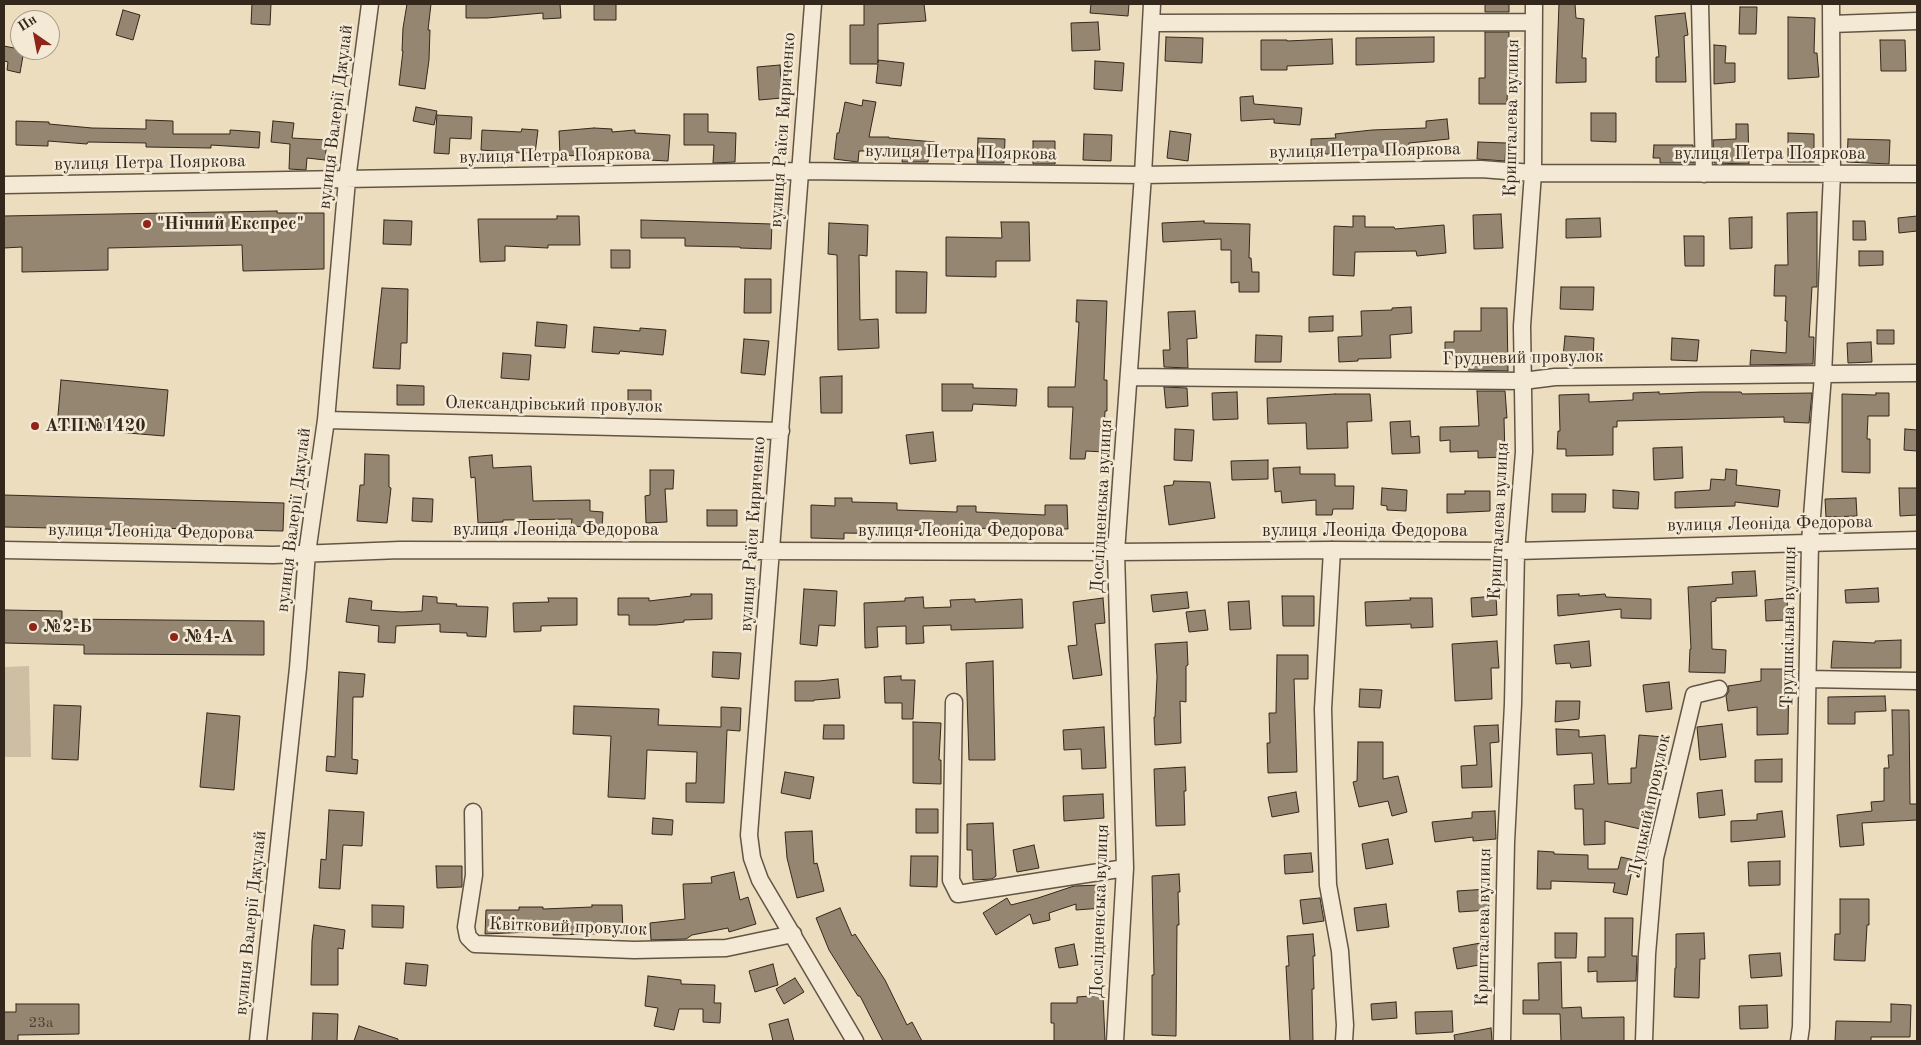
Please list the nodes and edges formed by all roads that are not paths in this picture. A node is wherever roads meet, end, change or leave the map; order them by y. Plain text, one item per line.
1 (370, 4) edge
2 (813, 4) edge
3 (1152, 4) edge
4 (1534, 4) edge
5 (1700, 4) edge
6 (1831, 4) edge
7 (1917, 21) edge
8 (1534, 22) junction
9 (1151, 23) junction
10 (1831, 24) junction
11 (800, 171) junction
12 (1533, 173) junction
13 (1704, 174) junction
14 (1832, 174) junction
15 (1917, 174) edge
16 (1143, 175) junction
17 (347, 180) junction
18 (4, 185) edge
19 (1917, 373) edge
20 (1823, 375) junction
21 (1129, 377) junction
22 (1523, 381) junction
23 (326, 420) junction
24 (781, 431) junction
25 (1917, 540) edge
26 (1810, 542) junction
27 (4, 550) edge
28 (772, 550) junction
29 (1332, 550) junction
30 (1516, 551) junction
31 (1116, 552) junction
32 (307, 553) junction
33 (1808, 679) junction
34 (1917, 681) edge
35 (1719, 689) dead end
36 (954, 702) dead end
37 (473, 812) dead end
38 (1125, 868) junction
39 (793, 934) junction
40 (258, 1041) edge
41 (854, 1041) edge
42 (1115, 1041) edge
43 (1344, 1041) edge
44 (1502, 1041) edge
45 (1644, 1041) edge
46 (1799, 1041) edge

1 - 17 street, вулиця Валерії Джулай
2 - 11 street, вулиця Раїси Кириченко
3 - 9 street, Дослідненська вулиця
4 - 8 street, Кришталева вулиця
5 - 13 street
6 - 10 street, Трудшкільна вулиця
7 - 10 street
8 - 9 street
8 - 12 street, Кришталева вулиця
9 - 16 street, Дослідненська вулиця
10 - 14 street, Трудшкільна вулиця
11 - 16 street, вулиця Петра Пояркова
11 - 17 street, вулиця Петра Пояркова
11 - 24 street, вулиця Раїси Кириченко
12 - 13 street, вулиця Петра Пояркова
12 - 16 street, вулиця Петра Пояркова
12 - 22 street, Кришталева вулиця
13 - 14 street, вулиця Петра Пояркова
14 - 15 street, вулиця Петра Пояркова
14 - 20 street, Трудшкільна вулиця
16 - 21 street, Дослідненська вулиця
17 - 18 street, вулиця Петра Пояркова
17 - 23 street, вулиця Валерії Джулай
19 - 20 street, Грудневий провулок
20 - 22 street, Грудневий провулок
20 - 26 street, Трудшкільна вулиця
21 - 22 street, Грудневий провулок
21 - 31 street, Дослідненська вулиця
22 - 30 street, Кришталева вулиця
23 - 24 street, Олександрівський провулок
23 - 32 street, вулиця Валерії Джулай
24 - 28 street, вулиця Раїси Кириченко
25 - 26 street, вулиця Леоніда Федорова
26 - 30 street, вулиця Леоніда Федорова
26 - 33 street, Трудшкільна вулиця
27 - 32 street, вулиця Леоніда Федорова
28 - 31 street, вулиця Леоніда Федорова
28 - 32 street, вулиця Леоніда Федорова
28 - 39 street, вулиця Раїси Кириченко
29 - 30 street, вулиця Леоніда Федорова
29 - 31 street, вулиця Леоніда Федорова
29 - 43 street
30 - 44 street, Кришталева вулиця
31 - 38 street, Дослідненська вулиця
32 - 40 street, вулиця Валерії Джулай
33 - 34 street
33 - 46 street, Трудшкільна вулиця
35 - 45 street, Луцький провулок
36 - 38 street
37 - 39 street, Квітковий провулок
38 - 42 street, Дослідненська вулиця
39 - 41 street, вулиця Раїси Кириченко

